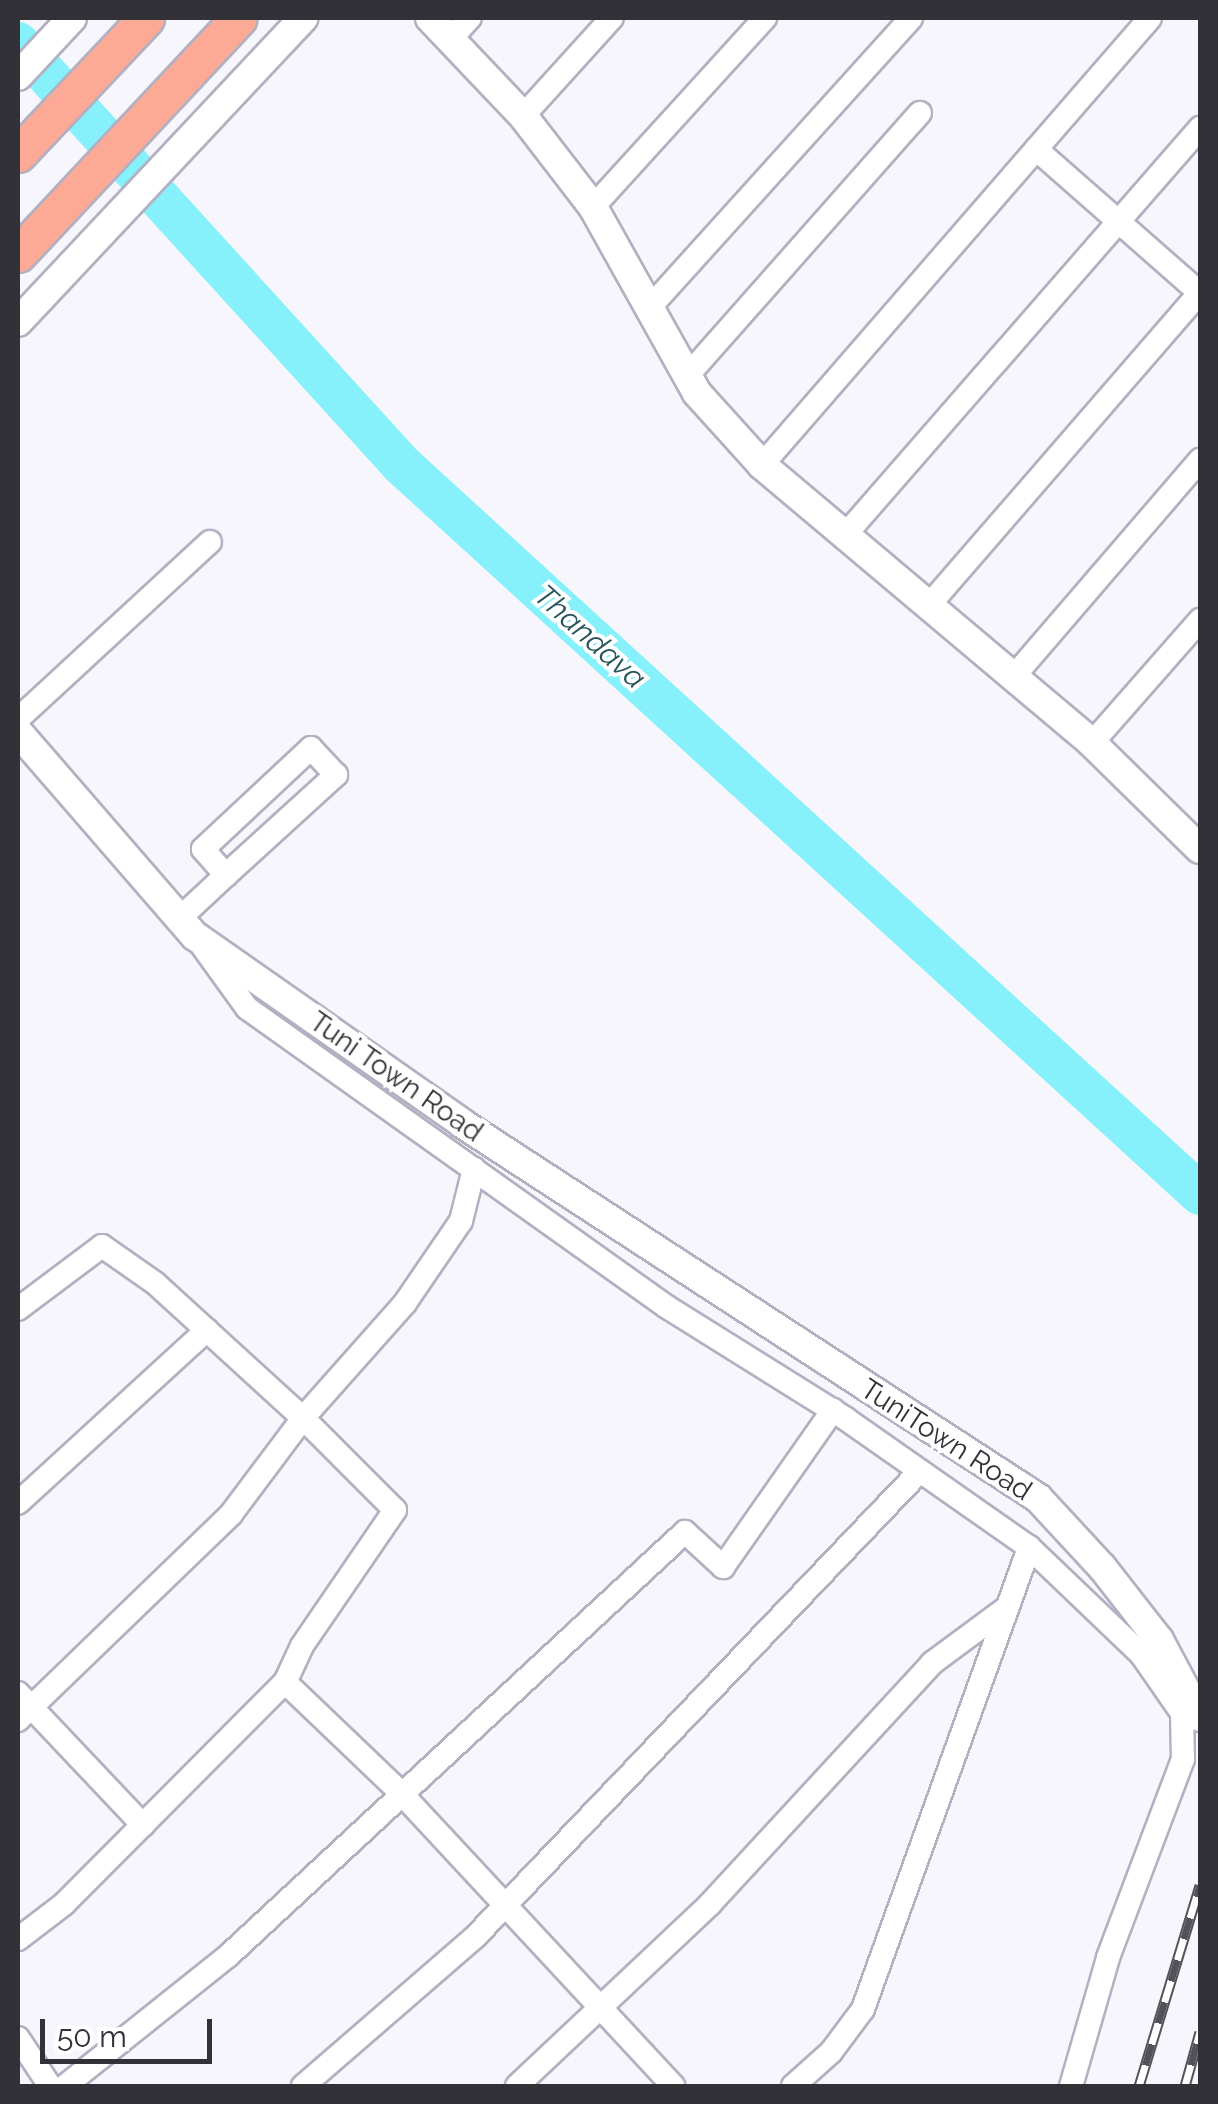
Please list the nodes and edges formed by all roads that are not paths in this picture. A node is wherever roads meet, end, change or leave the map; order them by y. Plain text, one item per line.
1 (72, 18) edge
2 (146, 18) edge
3 (239, 18) edge
4 (303, 18) edge
5 (430, 18) edge
6 (470, 18) edge
7 (612, 18) edge
8 (766, 18) edge
9 (1150, 18) edge
10 (897, 22) edge
11 (449, 41) junction
12 (18, 76) edge
13 (920, 113) dead end
14 (523, 116) junction
15 (1200, 128) edge
16 (1036, 149) junction
17 (18, 154) edge
18 (593, 207) junction
19 (1119, 221) junction
20 (18, 254) edge
21 (1200, 292) edge
22 (652, 306) junction
23 (18, 322) edge
24 (688, 375) junction
25 (1200, 460) edge
26 (762, 465) junction
27 (846, 534) junction
28 (210, 542) dead end
29 (930, 604) junction
30 (1200, 620) edge
31 (1014, 676) junction
32 (18, 720) edge
33 (18, 732) edge
34 (1092, 743) junction
35 (1200, 849) edge
36 (226, 875) junction
37 (187, 927) junction
38 (474, 1168) junction
39 (18, 1309) edge
40 (207, 1330) junction
41 (826, 1362) joint
42 (832, 1410) junction
43 (303, 1418) junction
44 (920, 1470) junction
45 (18, 1503) edge
46 (1030, 1547) junction
47 (1008, 1606) junction
48 (285, 1682) junction
49 (22, 1708) edge
50 (1200, 1718) edge
51 (401, 1793) junction
52 (142, 1824) junction
53 (504, 1906) junction
54 (18, 1940) edge
55 (602, 2006) junction
56 (20, 2045) edge
57 (50, 2086) edge
58 (64, 2086) edge
59 (303, 2086) edge
60 (517, 2086) edge
61 (672, 2086) edge
62 (793, 2086) edge
63 (1071, 2086) edge

1 - 12 street
2 - 17 highway
3 - 20 highway
4 - 23 street
5 - 11 street
6 - 11 street
7 - 14 street
8 - 18 street
9 - 16 street
10 - 22 street
11 - 14 street
13 - 24 street
14 - 18 street
15 - 19 street
16 - 19 street
16 - 26 street
18 - 22 street
19 - 21 street
19 - 27 street
21 - 29 street
22 - 24 street
24 - 26 street
25 - 31 street
26 - 27 street
27 - 29 street
28 - 32 street
29 - 31 street
30 - 34 street
31 - 34 street
33 - 37 street, Tuni Town Road
34 - 35 street
36 - 36 street
36 - 37 street
37 - 38 street
37 - 41 street, Tuni Town Road
38 - 42 street
38 - 43 street
39 - 40 street
40 - 43 street
40 - 45 street
41 - 50 street, TuniTown Road
42 - 44 street
42 - 51 street
43 - 48 street
43 - 49 street
44 - 46 street
44 - 53 street
46 - 47 street
46 - 63 street
47 - 55 street
47 - 62 street
48 - 51 street
48 - 52 street
49 - 52 street
51 - 53 street
51 - 58 street
52 - 54 street
53 - 55 street
53 - 59 street
55 - 60 street
55 - 61 street
56 - 57 street

